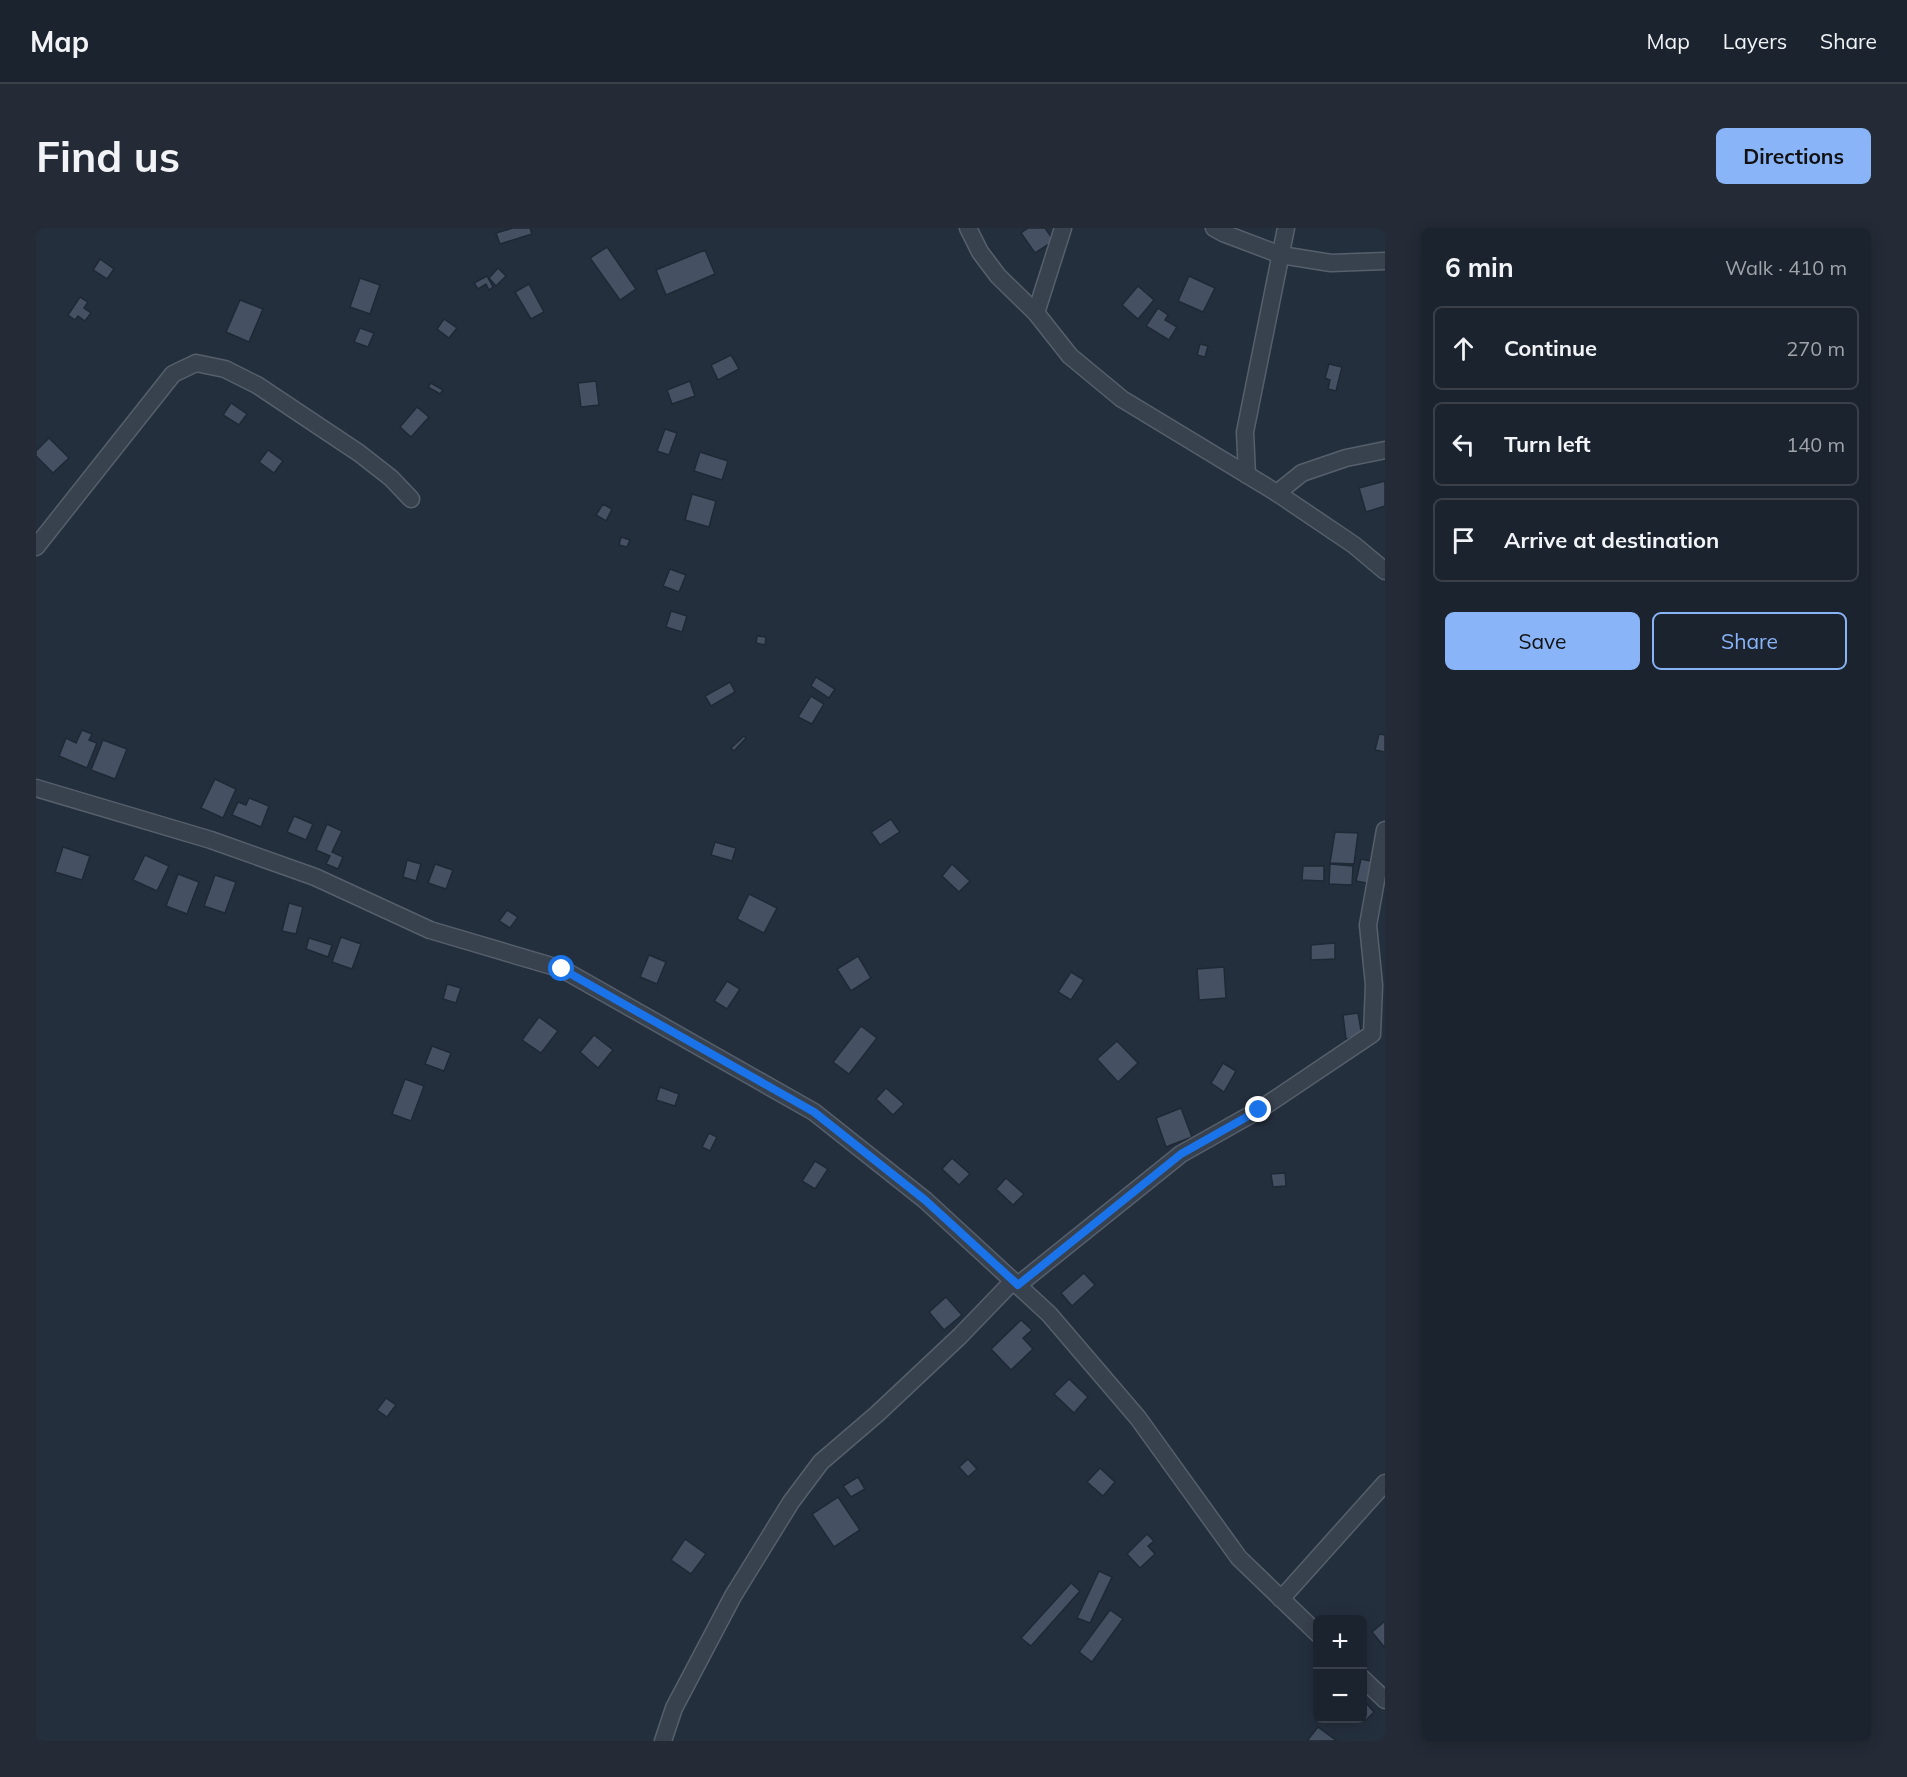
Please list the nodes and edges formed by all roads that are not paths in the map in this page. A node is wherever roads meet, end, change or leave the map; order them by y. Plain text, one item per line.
1 (968, 228) edge
2 (1063, 228) edge
3 (1214, 228) edge
4 (1286, 228) edge
5 (1281, 255) junction
6 (1385, 261) edge
7 (1036, 313) junction
8 (1385, 450) edge
9 (1246, 475) junction
10 (1277, 493) junction
11 (411, 499) dead end
12 (36, 547) edge
13 (1385, 571) edge
14 (36, 788) edge
15 (1385, 830) edge
16 (1016, 1283) junction
17 (1385, 1483) edge
18 (1281, 1599) junction
19 (1313, 1630) edge
20 (1367, 1683) edge
21 (1385, 1700) edge
22 (663, 1741) edge

1 - 7 street
2 - 7 street
3 - 5 street
4 - 5 street
5 - 6 street
5 - 9 street
7 - 9 street
8 - 10 street
9 - 10 street
10 - 13 street
11 - 12 street
14 - 16 street
15 - 16 street
16 - 18 street
16 - 22 street
17 - 18 street
18 - 19 street
20 - 21 street

